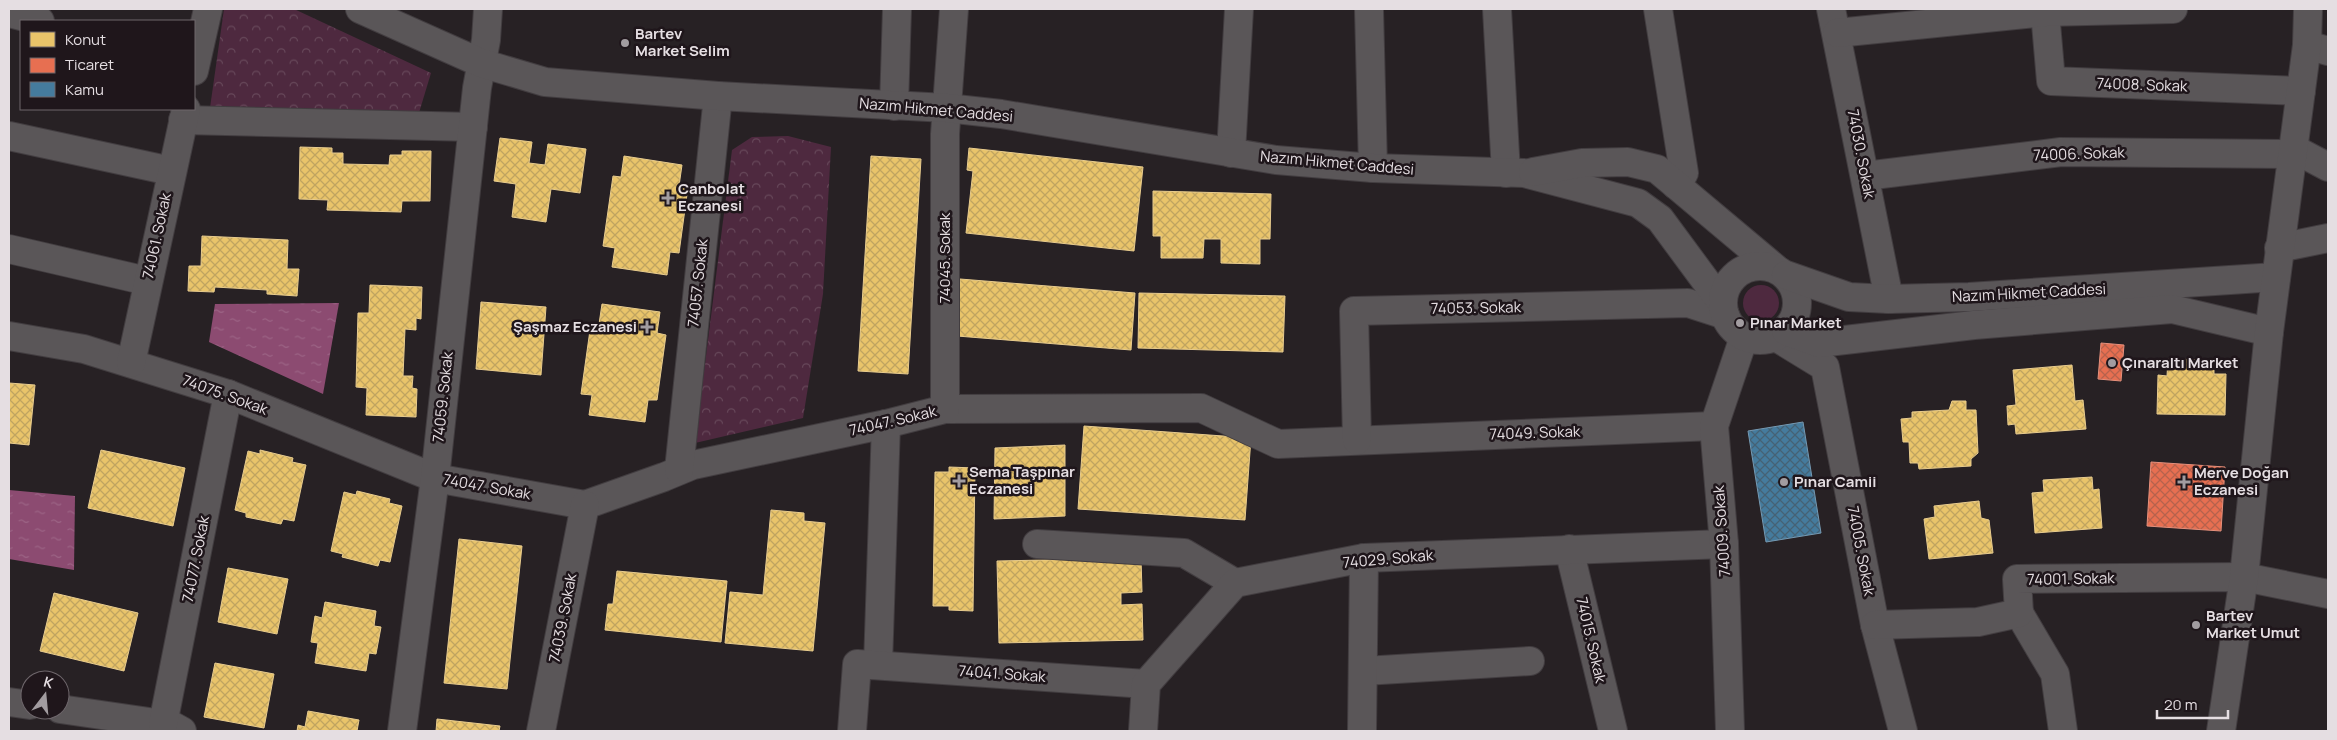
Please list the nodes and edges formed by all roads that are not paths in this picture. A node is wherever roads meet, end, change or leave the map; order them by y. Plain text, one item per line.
1 (208, 9) edge
2 (360, 9) edge
3 (488, 9) edge
4 (897, 9) edge
5 (954, 9) edge
6 (1239, 9) edge
7 (1369, 9) edge
8 (1497, 9) edge
9 (1658, 9) edge
10 (2173, 9) edge
11 (2308, 9) edge
12 (2045, 12) junction
13 (9, 13) edge
14 (36, 20) edge
15 (1834, 21) edge
16 (2317, 48) edge
17 (195, 60) edge
18 (481, 63) junction
19 (2301, 92) junction
20 (718, 96) junction
21 (894, 106) junction
22 (947, 108) junction
23 (185, 114) edge
24 (472, 127) junction
25 (9, 136) edge
26 (2294, 151) junction
27 (1231, 153) junction
28 (2328, 167) edge
29 (1373, 168) junction
30 (171, 171) junction
31 (1515, 173) junction
32 (1865, 176) junction
33 (1676, 185) junction
34 (2328, 238) edge
35 (9, 248) edge
36 (2279, 248) junction
37 (1780, 272) junction
38 (2276, 277) junction
39 (147, 281) junction
40 (1889, 299) junction
41 (1724, 309) junction
42 (2269, 332) junction
43 (1781, 334) junction
44 (9, 336) edge
45 (1744, 337) junction
46 (131, 363) junction
47 (228, 394) junction
48 (945, 408) junction
49 (886, 424) junction
50 (1714, 426) junction
51 (1357, 440) junction
52 (679, 470) junction
53 (435, 478) junction
54 (585, 505) junction
55 (1037, 544) dead end
56 (1724, 544) junction
57 (1569, 549) junction
58 (1364, 558) junction
59 (2244, 577) junction
60 (1235, 583) junction
61 (2328, 594) edge
62 (2019, 613) junction
63 (1875, 625) junction
64 (1530, 661) dead end
65 (867, 665) junction
66 (1364, 671) junction
67 (1146, 684) junction
68 (70, 711) edge
69 (172, 727) edge
70 (402, 731) edge
71 (541, 731) edge
72 (852, 731) edge
73 (1143, 731) edge
74 (1362, 731) edge
75 (1613, 731) edge
76 (1730, 731) edge
77 (1903, 731) edge
78 (2063, 731) edge
79 (2221, 731) edge

1 - 17 street
2 - 18 street, Nazım Hikmet Caddesi
3 - 18 street, 74059. Sokak
4 - 21 street
5 - 22 street, 74045. Sokak
6 - 27 street
7 - 29 street
8 - 31 street
9 - 33 street
10 - 12 street
11 - 16 street
12 - 15 street
12 - 19 street, 74008. Sokak
13 - 14 street
15 - 32 street, 74030. Sokak
16 - 19 street
18 - 20 street, Nazım Hikmet Caddesi
18 - 24 street, 74059. Sokak
19 - 26 street
20 - 21 street, Nazım Hikmet Caddesi
20 - 52 street, 74057. Sokak
21 - 22 street, Nazım Hikmet Caddesi
22 - 27 street, Nazım Hikmet Caddesi
22 - 48 street, 74045. Sokak
23 - 24 street
23 - 30 street, 74061. Sokak
24 - 53 street, 74059. Sokak
25 - 30 street
26 - 28 street
26 - 32 street, 74006. Sokak
26 - 36 street
27 - 29 street, Nazım Hikmet Caddesi
29 - 31 street, Nazım Hikmet Caddesi
30 - 39 street, 74061. Sokak
31 - 33 street, Nazım Hikmet Caddesi
31 - 41 street, Nazım Hikmet Caddesi
32 - 40 street, 74030. Sokak
33 - 37 street, Nazım Hikmet Caddesi
34 - 36 street
35 - 39 street
36 - 38 street
37 - 40 street, Nazım Hikmet Caddesi
37 - 41 street
37 - 43 street
38 - 40 street, Nazım Hikmet Caddesi
38 - 42 street
39 - 46 street, 74061. Sokak
41 - 45 street
41 - 51 street, 74053. Sokak
42 - 43 street, Nazım Hikmet Caddesi
42 - 59 street
43 - 45 street
43 - 63 street, 74005. Sokak
44 - 46 street, 74075. Sokak
45 - 50 street, 74009. Sokak
46 - 47 street, 74075. Sokak
47 - 53 street, 74075. Sokak
47 - 69 street, 74077. Sokak
48 - 49 street, 74047. Sokak
48 - 51 street, 74047. Sokak
49 - 52 street, 74047. Sokak
49 - 65 street
50 - 51 street, 74049. Sokak
50 - 56 street, 74009. Sokak
52 - 54 street, 74047. Sokak
53 - 54 street, 74047. Sokak
53 - 70 street, 74059. Sokak
54 - 71 street, 74039. Sokak
55 - 60 street
56 - 57 street, 74029. Sokak
56 - 76 street, 74009. Sokak
57 - 58 street, 74029. Sokak
57 - 75 street, 74015. Sokak
58 - 60 street, 74029. Sokak
58 - 66 street
59 - 61 street
59 - 62 street, 74001. Sokak
59 - 79 street
60 - 67 street
62 - 63 street
62 - 78 street
63 - 77 street, 74005. Sokak
64 - 66 street
65 - 67 street, 74041. Sokak
65 - 72 street
66 - 74 street
67 - 73 street
68 - 69 street

